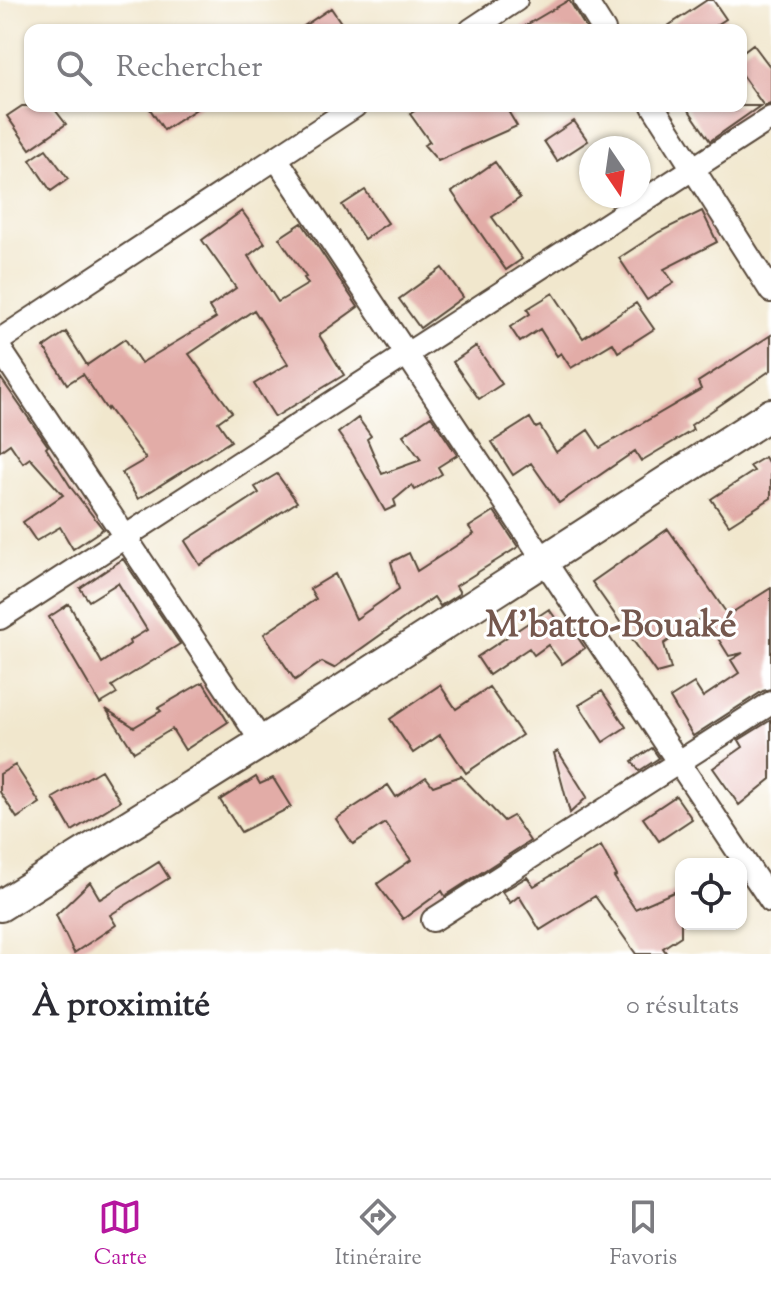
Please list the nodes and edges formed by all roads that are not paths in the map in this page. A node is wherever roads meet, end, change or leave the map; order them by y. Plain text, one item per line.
1 (516, 0) edge
2 (585, 0) edge
3 (480, 24) edge
4 (600, 24) edge
5 (346, 112) edge
6 (657, 112) edge
7 (771, 118) edge
8 (276, 158) junction
9 (693, 168) junction
10 (771, 291) edge
11 (0, 340) edge
12 (0, 349) edge
13 (407, 354) junction
14 (771, 414) edge
15 (125, 537) junction
16 (544, 560) junction
17 (0, 618) edge
18 (771, 703) edge
19 (262, 742) junction
20 (678, 762) junction
21 (771, 901) edge
22 (0, 906) edge
23 (433, 920) dead end

1 - 3 street
2 - 4 street
5 - 8 street
6 - 9 street
7 - 9 street
8 - 11 street
8 - 13 street
9 - 10 street
9 - 13 street
12 - 15 street
13 - 15 street
13 - 16 street
14 - 16 street
15 - 17 street
15 - 19 street
16 - 19 street
16 - 20 street
18 - 20 street
19 - 22 street
20 - 21 street
20 - 23 street

